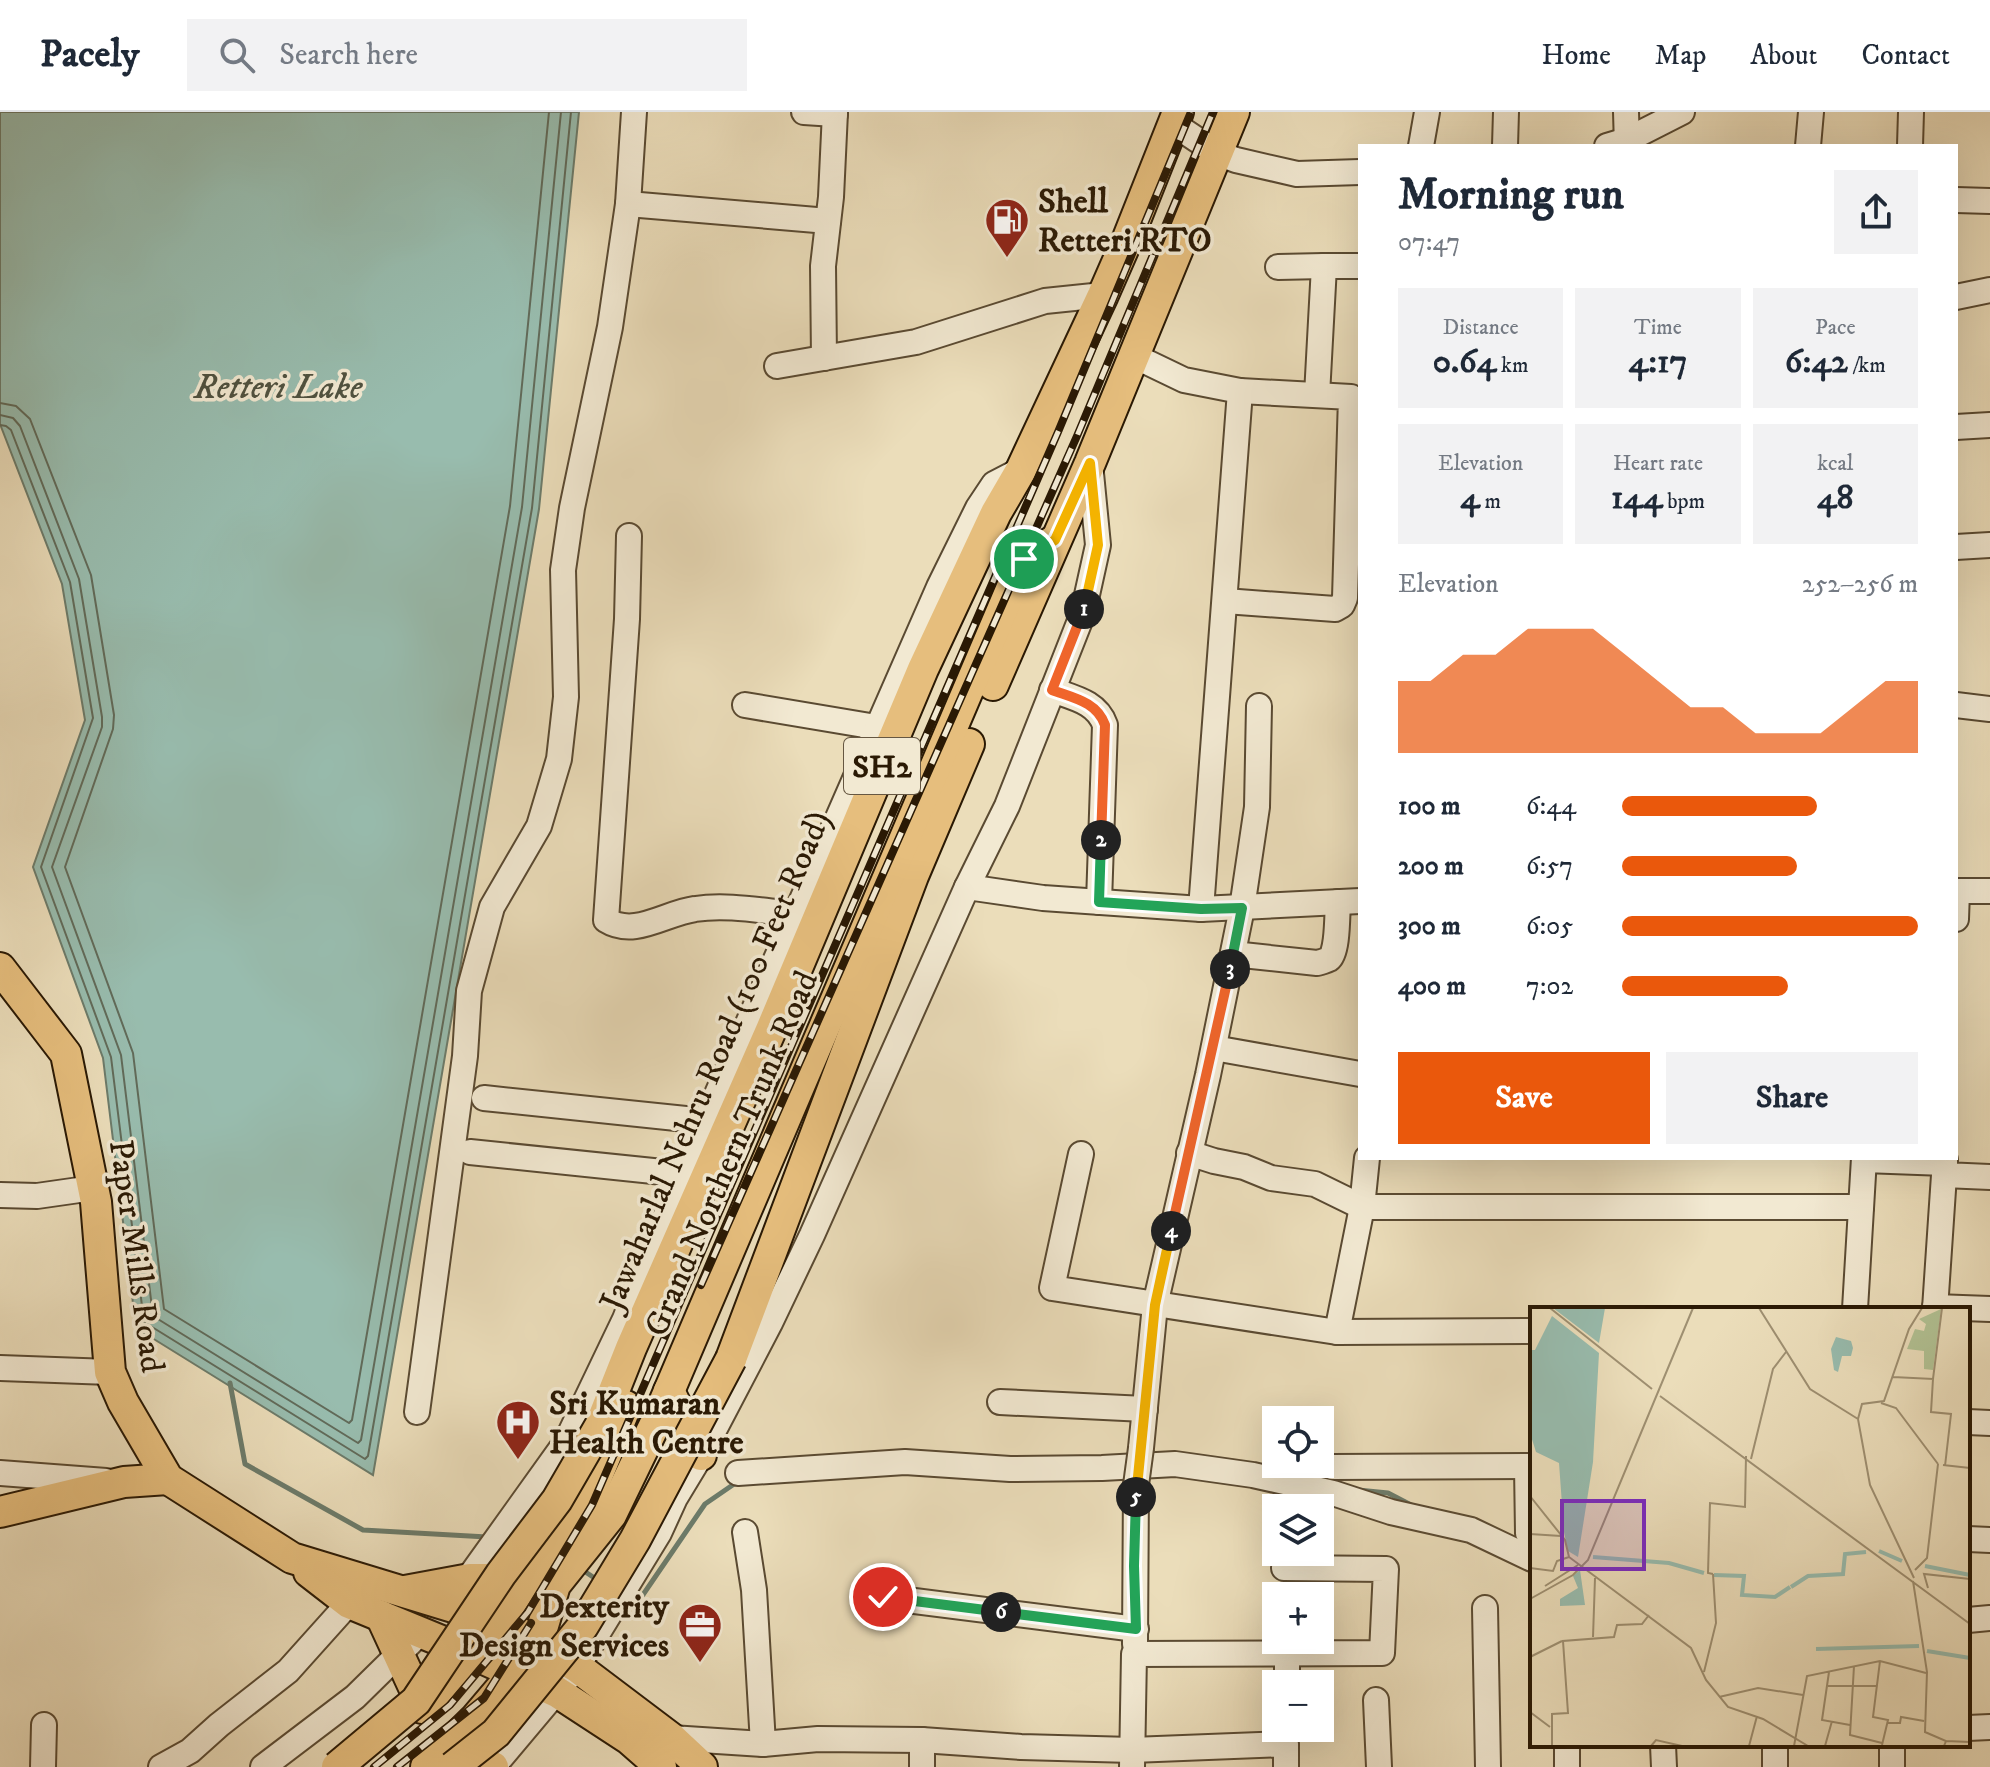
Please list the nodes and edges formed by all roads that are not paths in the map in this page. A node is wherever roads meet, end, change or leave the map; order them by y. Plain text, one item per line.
1 (634, 112) edge
2 (804, 112) edge
3 (1234, 112) edge
4 (1427, 112) edge
5 (1506, 112) edge
6 (1626, 112) edge
7 (1682, 112) edge
8 (1811, 112) edge
9 (1911, 112) edge
10 (835, 113) edge
11 (1175, 118) edge
12 (1421, 144) edge
13 (1505, 144) edge
14 (1620, 144) edge
15 (1808, 144) edge
16 (1910, 144) edge
17 (1217, 153) junction
18 (1358, 172) edge
19 (1958, 200) edge
20 (1990, 201) edge
21 (628, 204) junction
22 (828, 221) junction
23 (1324, 266) junction
24 (1358, 266) edge
25 (1278, 267) dead end
26 (1990, 290) edge
27 (1103, 295) junction
28 (1958, 297) edge
29 (1132, 355) junction
30 (824, 358) junction
31 (777, 366) dead end
32 (1240, 391) junction
33 (1317, 395) junction
34 (1990, 425) edge
35 (1958, 427) edge
36 (1090, 463) junction
37 (1021, 470) junction
38 (996, 513) junction
39 (629, 536) dead end
40 (1055, 540) junction
41 (1990, 545) edge
42 (1958, 547) edge
43 (1225, 601) junction
44 (1052, 690) junction
45 (745, 705) dead end
46 (1958, 705) edge
47 (1259, 706) dead end
48 (1990, 709) edge
49 (876, 727) junction
50 (967, 887) junction
51 (1958, 891) edge
52 (1990, 891) edge
53 (1349, 901) edge
54 (1099, 902) junction
55 (1242, 908) junction
56 (1201, 909) junction
57 (794, 914) junction
58 (1233, 954) junction
59 (0, 968) edge
60 (1214, 1048) junction
61 (1358, 1074) edge
62 (484, 1098) dead end
63 (705, 1121) junction
64 (470, 1152) dead end
65 (1189, 1153) junction
66 (1081, 1154) dead end
67 (1367, 1160) edge
68 (1864, 1160) edge
69 (1878, 1160) edge
70 (1945, 1165) edge
71 (682, 1174) junction
72 (1990, 1177) edge
73 (93, 1188) junction
74 (0, 1195) edge
75 (1362, 1207) junction
76 (1861, 1207) junction
77 (1155, 1305) junction
78 (1855, 1307) edge
79 (1935, 1307) edge
80 (1970, 1309) edge
81 (1990, 1309) edge
82 (1530, 1331) edge
83 (1337, 1332) junction
84 (0, 1368) edge
85 (110, 1372) junction
86 (669, 1391) junction
87 (1000, 1402) dead end
88 (1145, 1409) junction
89 (417, 1412) dead end
90 (1970, 1422) edge
91 (1990, 1423) edge
92 (650, 1435) junction
93 (701, 1455) junction
94 (1530, 1466) edge
95 (1334, 1467) edge
96 (0, 1473) edge
97 (749, 1473) dead end
98 (168, 1479) junction
99 (124, 1482) junction
100 (675, 1498) junction
101 (0, 1512) edge
102 (745, 1532) dead end
103 (1528, 1533) dead end
104 (1970, 1539) edge
105 (1990, 1540) edge
106 (292, 1558) junction
107 (1530, 1558) edge
108 (1284, 1568) dead end
109 (470, 1579) junction
110 (526, 1580) junction
111 (883, 1597) dead end
112 (349, 1603) junction
113 (390, 1604) junction
114 (445, 1607) junction
115 (1485, 1608) dead end
116 (1990, 1618) edge
117 (1970, 1620) edge
118 (499, 1621) junction
119 (1136, 1629) junction
120 (410, 1643) junction
121 (537, 1646) junction
122 (473, 1654) junction
123 (1134, 1654) junction
124 (1287, 1655) junction
125 (577, 1667) junction
126 (1287, 1670) edge
127 (515, 1674) junction
128 (557, 1692) junction
129 (1376, 1700) dead end
130 (423, 1707) junction
131 (44, 1725) dead end
132 (1990, 1727) edge
133 (1970, 1728) edge
134 (671, 1738) junction
135 (922, 1740) junction
136 (763, 1744) junction
137 (1286, 1746) edge
138 (1663, 1747) edge
139 (1132, 1758) edge
140 (439, 1763) edge
141 (43, 1767) edge
142 (161, 1767) edge
143 (263, 1767) edge
144 (337, 1767) edge
145 (353, 1767) edge
146 (493, 1767) edge
147 (661, 1767) edge
148 (702, 1767) edge
149 (922, 1767) edge
150 (1379, 1767) edge
151 (1488, 1767) edge
152 (1664, 1767) edge

1 - 21 street
2 - 10 street
3 - 17 main road, SH2
4 - 12 street
5 - 13 street
6 - 14 street
7 - 14 street
8 - 15 street
9 - 16 street
10 - 22 street
11 - 17 street
11 - 27 main road, Jawaharlal Nehru Road (100 Feet Road) / SH2
17 - 18 street
17 - 29 main road, SH2
19 - 20 street
21 - 22 street
21 - 89 street
22 - 30 street
23 - 24 street
23 - 25 street
23 - 33 street
26 - 28 street
27 - 30 street
27 - 37 main road, Jawaharlal Nehru Road (100 Feet Road) / SH2
29 - 32 street
29 - 36 main road, SH2
30 - 31 street
32 - 33 street
32 - 43 street
33 - 43 street
34 - 35 street
36 - 40 main road, SH2
36 - 44 street
37 - 38 main road, Jawaharlal Nehru Road (100 Feet Road) / SH2
37 - 49 street
38 - 110 main road, Grand Northern Trunk Road
38 - 144 main road, Jawaharlal Nehru Road (100 Feet Road) / SH2, bridge
39 - 57 street
40 - 86 main road, Grand Northern Trunk Road
40 - 140 main road, SH2, bridge
41 - 42 street
43 - 56 street
44 - 50 street
44 - 54 street
45 - 49 street
46 - 48 street
47 - 55 street
49 - 57 street
50 - 54 street
50 - 93 street
51 - 52 street
53 - 55 street
53 - 58 street
54 - 56 street
55 - 56 street
55 - 58 street
57 - 63 street
58 - 60 street
59 - 73 main road, Paper Mills Road
60 - 61 street
60 - 65 street
62 - 63 street
63 - 71 street
64 - 71 street
65 - 75 street
65 - 77 street
66 - 77 street
67 - 75 street
68 - 76 street
69 - 70 street
70 - 72 street
70 - 79 street
71 - 109 street
73 - 74 street
73 - 85 main road, Paper Mills Road
75 - 76 street
75 - 83 street
76 - 78 street
77 - 83 street
77 - 88 street
80 - 81 street
82 - 83 street
84 - 85 street
85 - 98 main road, Paper Mills Road
86 - 92 main road, Grand Northern Trunk Road
86 - 93 main road
87 - 88 street
88 - 119 street, bridge
90 - 91 street
92 - 100 main road
92 - 121 main road, Grand Northern Trunk Road
93 - 100 street
94 - 95 street
94 - 103 street
96 - 99 street
97 - 107 street
98 - 99 main road
98 - 106 main road, Paper Mills Road
99 - 101 main road
100 - 125 street
102 - 136 street
104 - 105 street
106 - 112 main road
106 - 113 main road, Paper Mills Road
108 - 124 street
109 - 110 main road
109 - 113 main road
109 - 114 street
110 - 118 main road, Grand Northern Trunk Road
111 - 119 street
112 - 113 main road
112 - 142 street
113 - 114 main road, Paper Mills Road
113 - 120 main road
114 - 118 main road, Paper Mills Road
115 - 151 street
116 - 117 street
118 - 121 main road, Paper Mills Road
118 - 122 main road, Grand Northern Trunk Road
119 - 123 street
120 - 122 main road
120 - 130 main road
120 - 143 street
121 - 125 main road, Paper Mills Road
121 - 127 main road, Grand Northern Trunk Road
122 - 127 main road
122 - 130 main road, Grand Northern Trunk Road
123 - 124 street
123 - 139 street
124 - 126 street
125 - 128 street
125 - 134 main road, Paper Mills Road
127 - 128 main road
127 - 140 main road, Grand Northern Trunk Road
128 - 146 street
128 - 147 main road
129 - 150 street
130 - 145 main road, Grand Northern Trunk Road
131 - 141 street
132 - 133 street
134 - 136 street
134 - 148 main road, Paper Mills Road
135 - 136 street
135 - 139 street
135 - 149 street
137 - 139 street
138 - 152 street
140 - 146 main road

